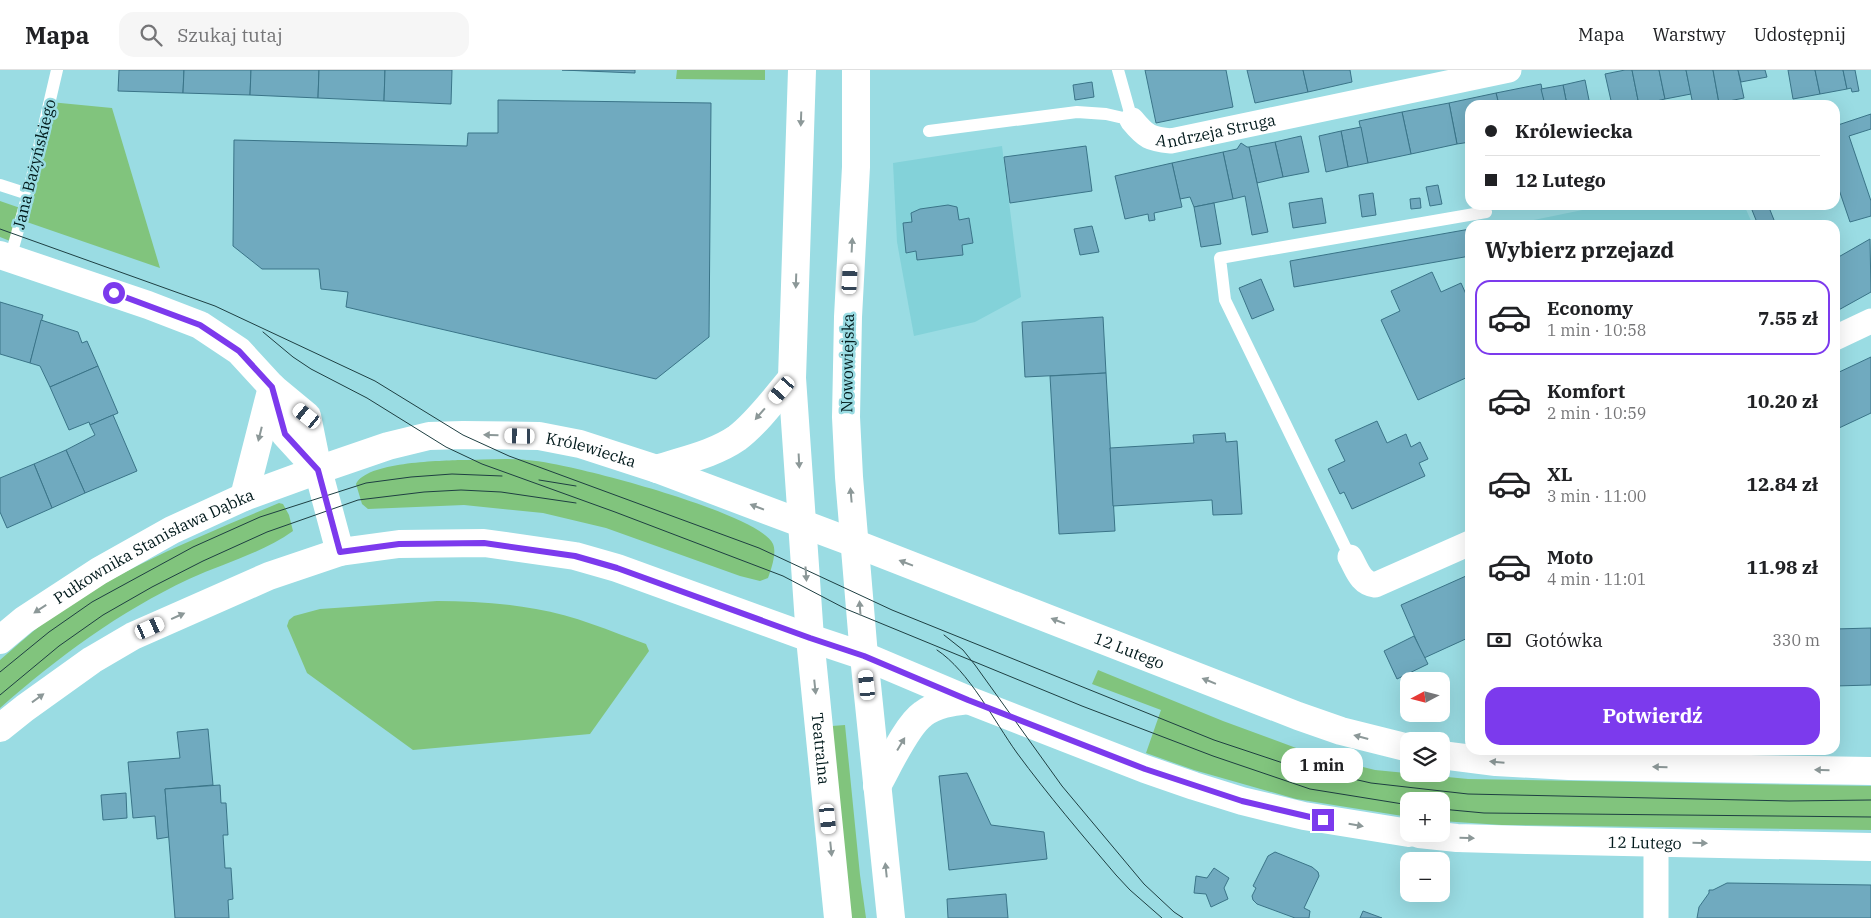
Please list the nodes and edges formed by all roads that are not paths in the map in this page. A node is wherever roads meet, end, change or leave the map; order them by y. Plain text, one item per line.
1 (57, 70) edge
2 (802, 70) edge
3 (856, 70) edge
4 (1118, 70) edge
5 (1509, 70) edge
6 (1132, 120) junction
7 (929, 130) dead end
8 (0, 185) edge
9 (28, 194) junction
10 (1486, 212) dead end
11 (5, 257) edge
12 (1871, 321) edge
13 (1840, 336) edge
14 (792, 378) junction
15 (272, 387) junction
16 (657, 469) junction
17 (318, 470) junction
18 (244, 497) junction
19 (803, 525) junction
20 (854, 543) junction
21 (1465, 545) edge
22 (340, 552) junction
23 (1350, 557) joint
24 (810, 638) junction
25 (0, 640) edge
26 (864, 656) junction
27 (968, 700) junction
28 (0, 728) edge
29 (1400, 746) edge
30 (1450, 756) edge
31 (1871, 771) edge
32 (877, 786) junction
33 (1400, 832) edge
34 (1450, 837) edge
35 (1656, 842) junction
36 (1871, 847) edge
37 (838, 918) edge
38 (891, 918) edge
39 (1656, 918) edge

1 - 9 lane, Jana Bażyńskiego
2 -> 14 main road
20 -> 3 main road, Nowowiejska
4 - 6 lane
5 - 6 street, Andrzeja Struga
6 - 7 lane
8 - 9 lane
9 - 11 lane, Jana Bażyńskiego
10 - 23 lane
11 - 15 main road
12 - 13 street
14 -> 16 main road
14 -> 19 main road
15 - 17 main road
15 -> 18 main road
16 -> 17 main road, Królewiecka
19 -> 16 main road, Królewiecka
17 - 18 main road, Pułkownika Stanisława Dąbka
17 - 22 main road
18 -> 25 main road, Pułkownika Stanisława Dąbka
19 - 20 main road, Królewiecka
19 -> 24 main road
26 -> 20 main road, Nowowiejska
29 -> 20 main road, 12 Lutego
21 - 23 street
22 - 24 main road
28 -> 22 main road
24 - 26 main road
24 -> 37 main road, Teatralna
26 - 27 main road
26 - 32 main road
32 -> 27 main road
27 -> 33 main road
31 -> 30 main road
38 -> 32 main road
34 -> 35 main road, 12 Lutego
35 -> 36 main road, 12 Lutego
35 - 39 street

